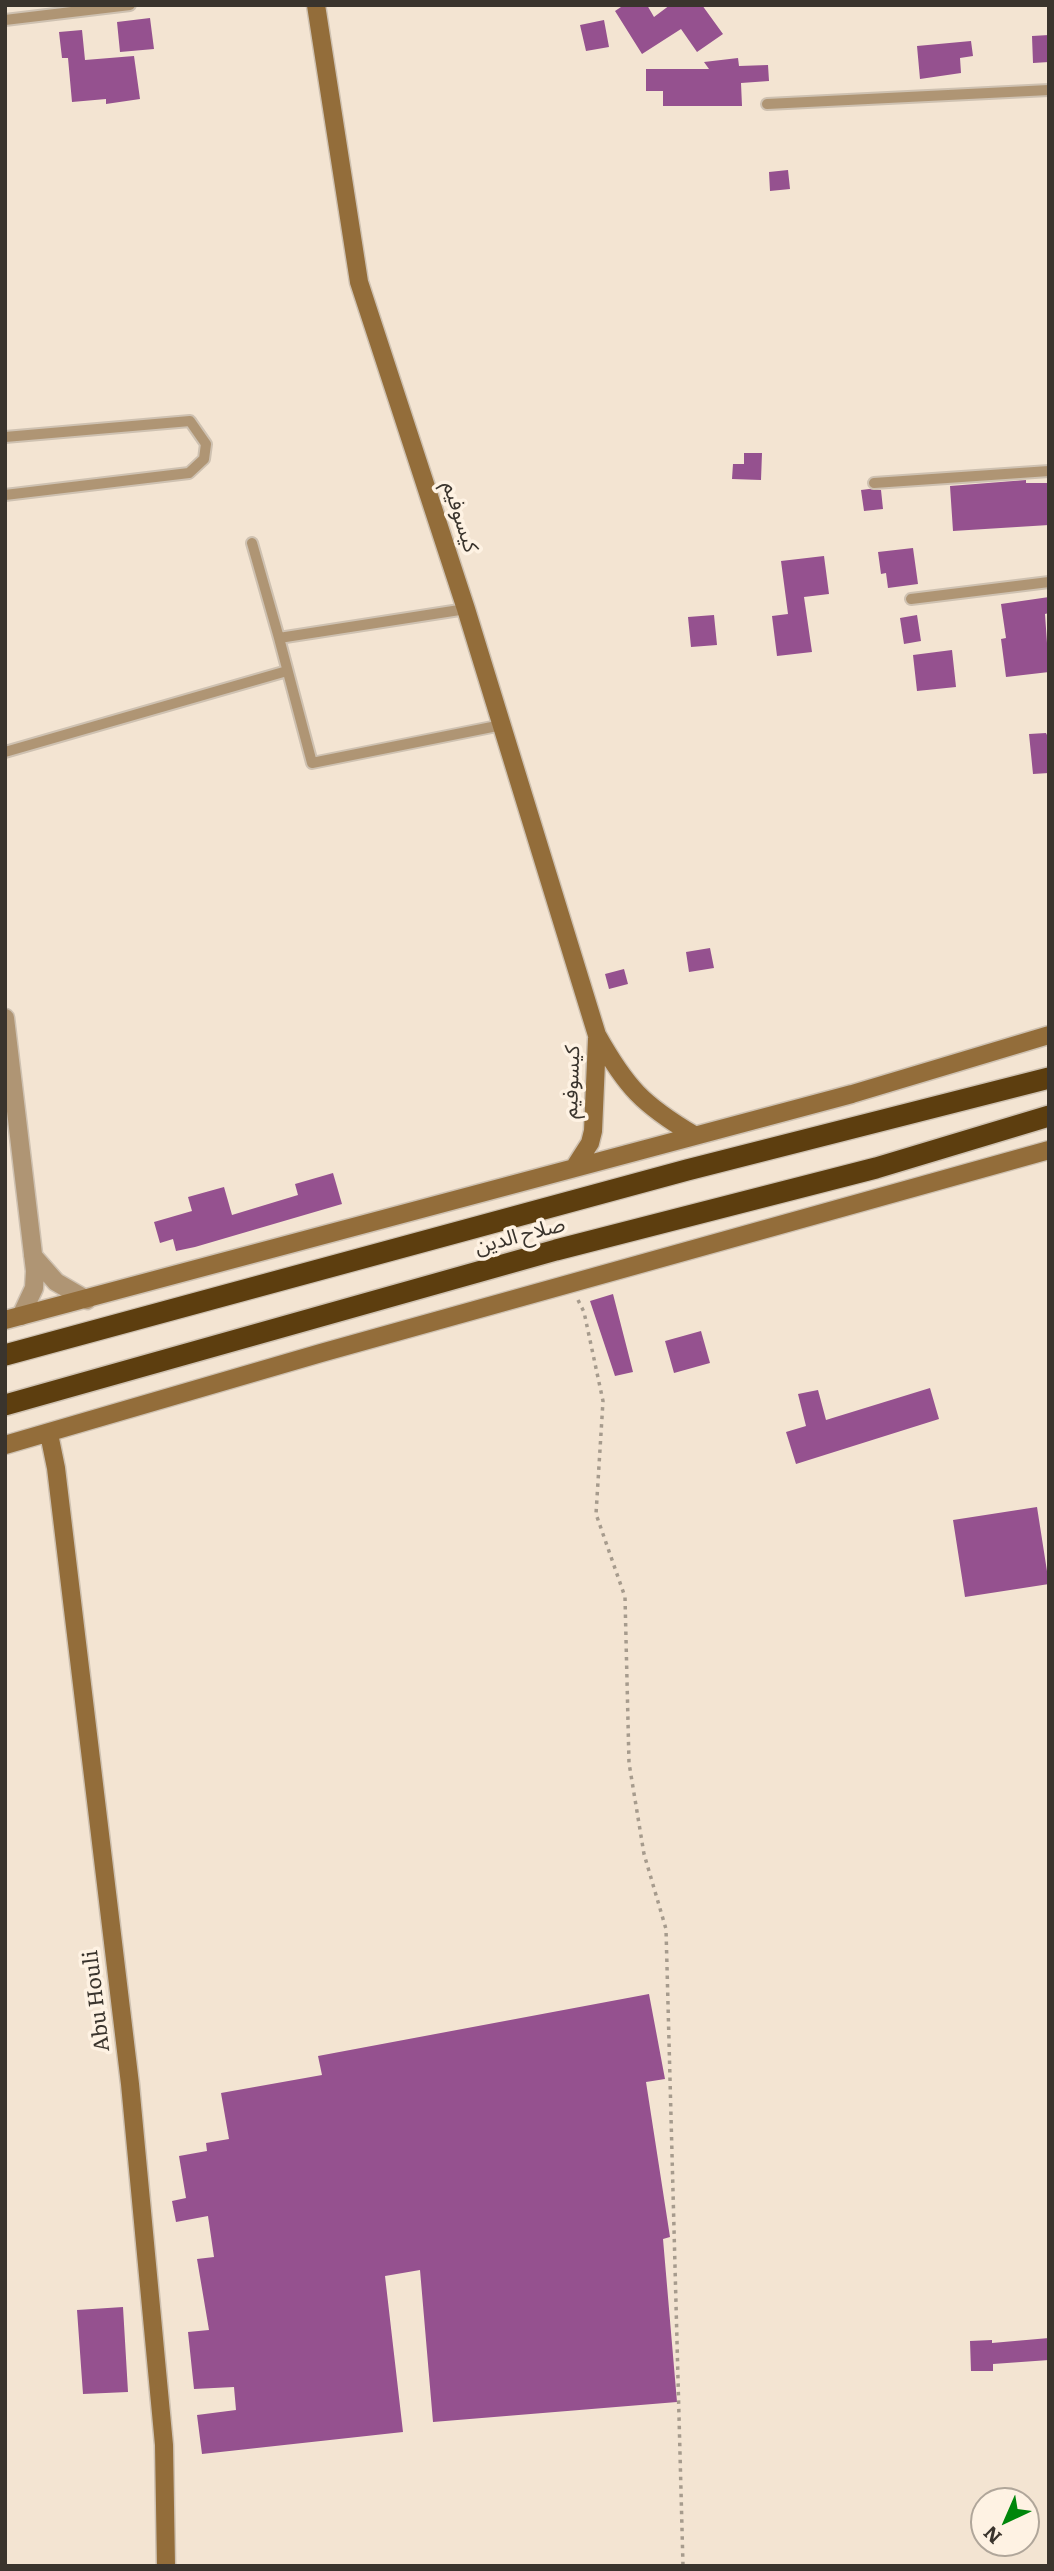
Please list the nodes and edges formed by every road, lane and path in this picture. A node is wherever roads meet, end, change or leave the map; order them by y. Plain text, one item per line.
1 (130, 5) edge
2 (316, 5) edge
3 (5, 20) edge
4 (1049, 90) edge
5 (767, 104) dead end
6 (5, 437) edge
7 (1049, 471) edge
8 (874, 484) dead end
9 (5, 495) edge
10 (252, 543) dead end
11 (1049, 582) edge
12 (911, 598) dead end
13 (466, 609) junction
14 (279, 638) junction
15 (287, 671) junction
16 (502, 725) junction
17 (5, 751) edge
18 (5, 1018) edge
19 (597, 1035) junction
20 (1049, 1035) edge
21 (1049, 1078) edge
22 (1049, 1116) edge
23 (694, 1135) junction
24 (1049, 1150) edge
25 (574, 1167) junction
26 (33, 1256) junction
27 (571, 1285) junction
28 (87, 1300) junction
29 (13, 1318) edge
30 (5, 1355) edge
31 (5, 1405) edge
32 (48, 1434) junction
33 (5, 1445) edge
34 (166, 2566) edge
35 (683, 2566) edge

1 - 3 lane
2 - 13 street, كيسوفيم
4 - 5 lane
6 - 9 lane
7 - 8 lane
10 - 14 lane
11 - 12 lane
13 - 14 lane
13 - 16 street, كيسوفيم
14 - 15 lane
15 - 16 lane
15 - 17 lane
16 - 19 street, كيسوفيم
18 - 26 street
19 - 23 street, كيسوفيم
19 - 25 street, كيسوفيم
20 - 23 street
21 - 30 highway, صلاح الدين
22 - 31 highway, صلاح الدين
23 - 25 street
24 - 27 street
25 - 28 street
26 - 28 street
26 - 29 street
27 - 32 street
27 - 35 path
28 - 29 street
32 - 33 street
32 - 34 street, Abu Houli

